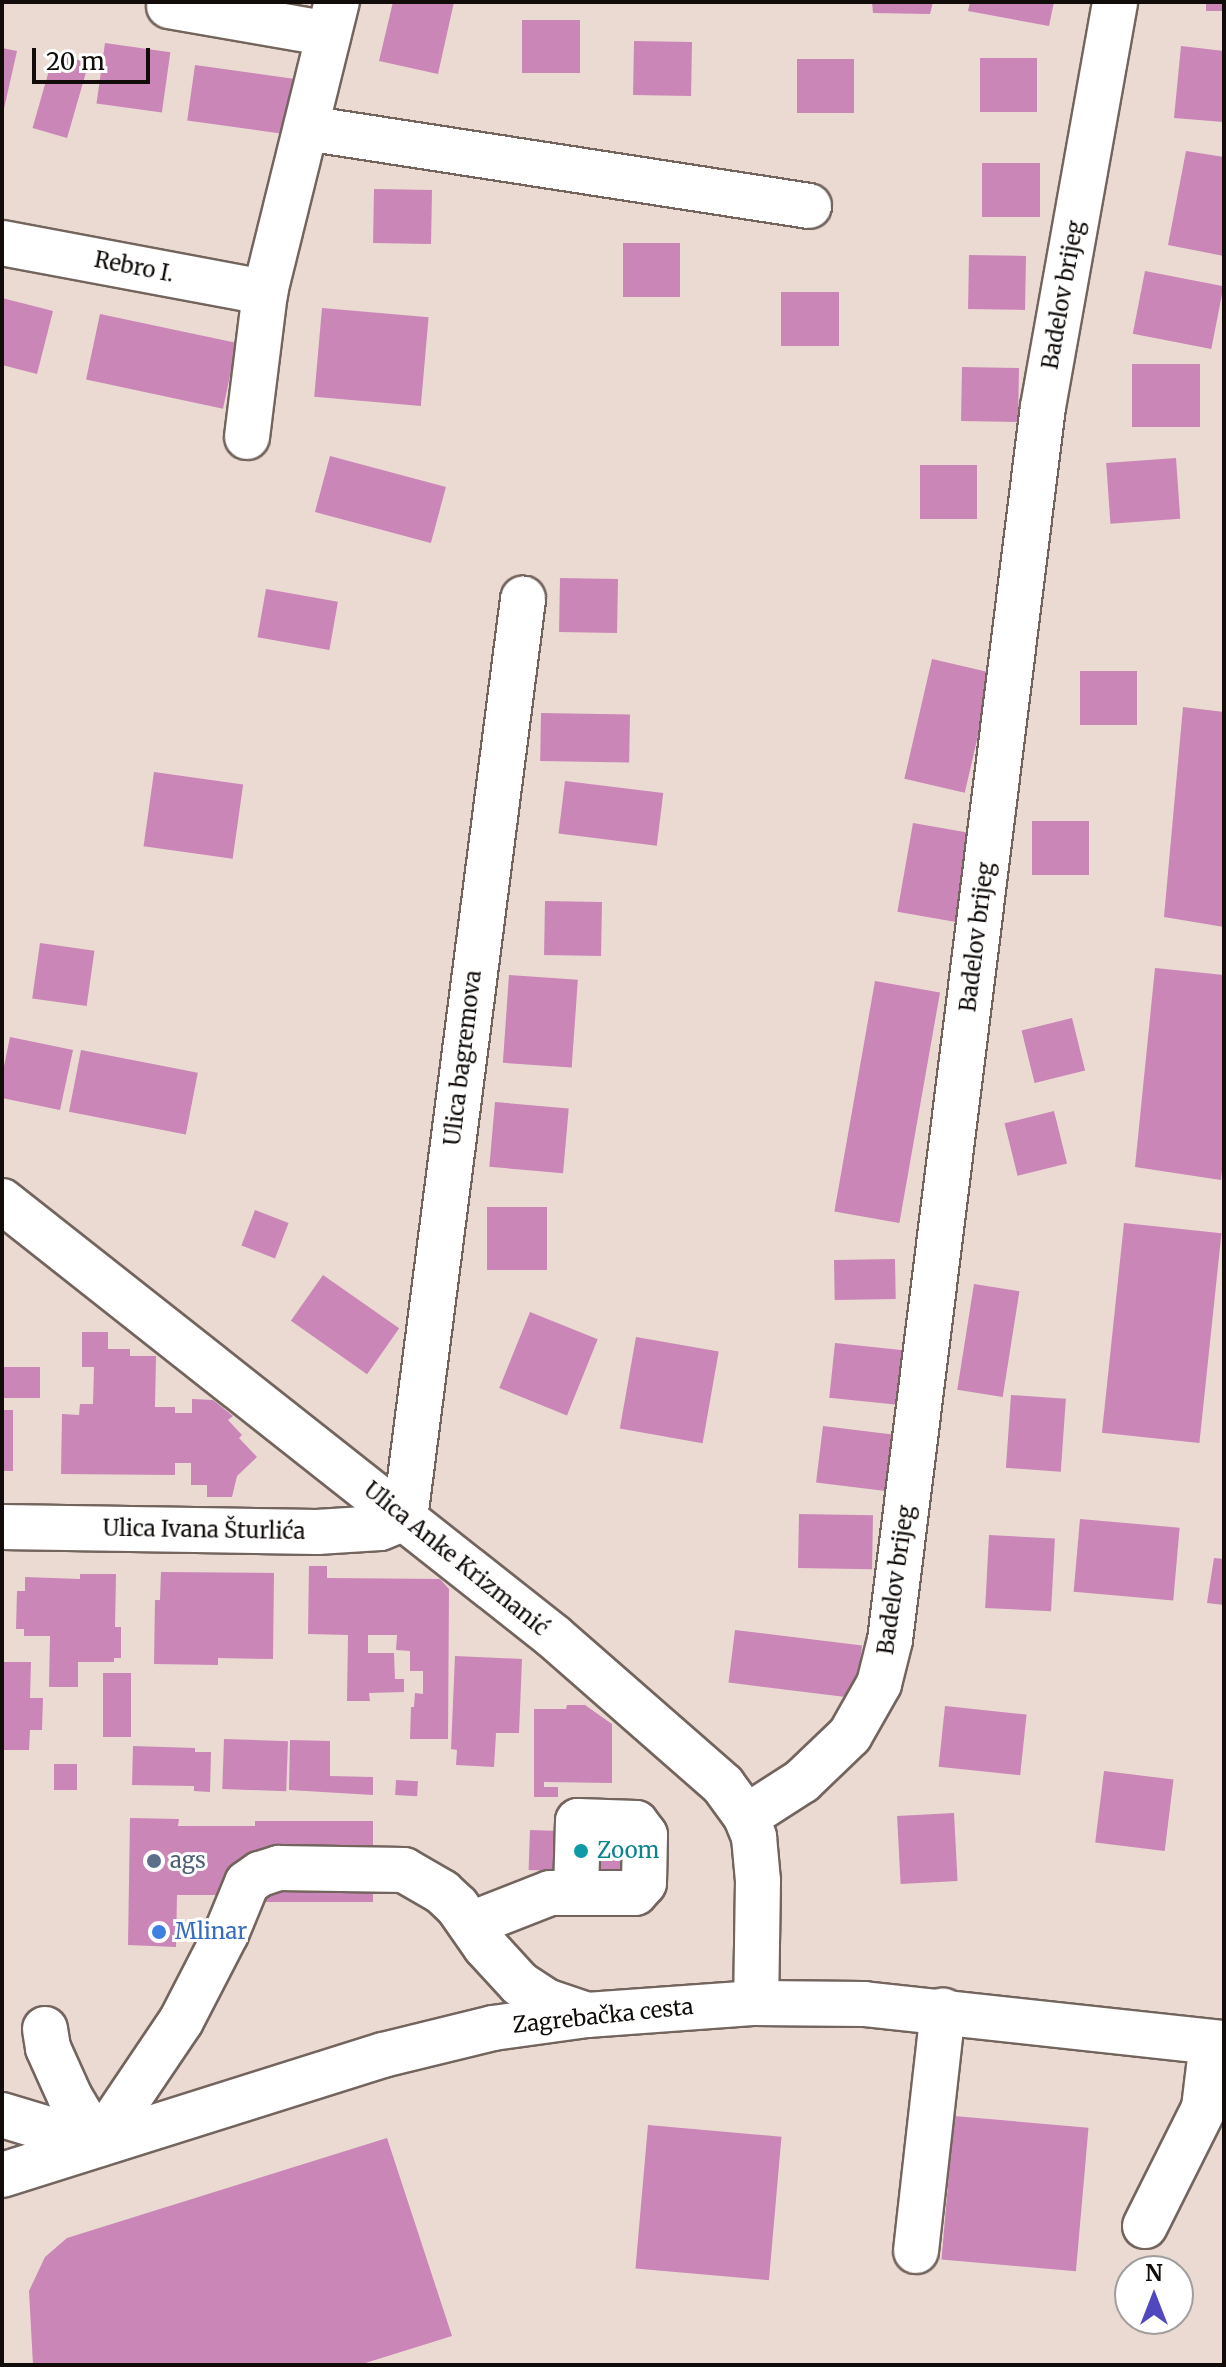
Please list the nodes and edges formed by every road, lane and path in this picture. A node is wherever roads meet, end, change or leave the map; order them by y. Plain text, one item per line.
1 (1115, 2) edge
2 (169, 6) dead end
3 (333, 18) edge
4 (306, 128) junction
5 (809, 206) dead end
6 (2, 243) edge
7 (265, 292) junction
8 (247, 437) dead end
9 (523, 599) dead end
10 (2, 1201) edge
11 (405, 1518) junction
12 (2, 1527) edge
13 (746, 1817) junction
14 (576, 1892) dead end
15 (471, 1924) junction
16 (756, 2003) junction
17 (943, 2011) junction
18 (587, 2015) junction
19 (45, 2029) dead end
20 (1218, 2043) edge
21 (2, 2115) edge
22 (98, 2144) junction
23 (2, 2175) edge
24 (1145, 2226) dead end
25 (916, 2251) dead end

1 - 13 street, Badelov brijeg
2 - 3 street
3 - 4 street
4 - 5 street
4 - 7 street
6 - 7 street, Rebro I.
7 - 8 street
9 - 11 street, Ulica bagremova
10 - 11 street, Ulica Anke Krizmanić
11 - 12 street, Ulica Ivana Šturlića
11 - 13 street, Ulica Anke Krizmanić
13 - 16 street, Ulica Anke Krizmanić
14 - 15 street
15 - 18 street
15 - 22 street
16 - 17 street, Zagrebačka cesta
16 - 18 street, Zagrebačka cesta
17 - 20 street, Zagrebačka cesta
17 - 25 street
18 - 22 street, Zagrebačka cesta
19 - 22 street
20 - 24 street
21 - 22 street
22 - 23 street, Zagrebačka cesta

